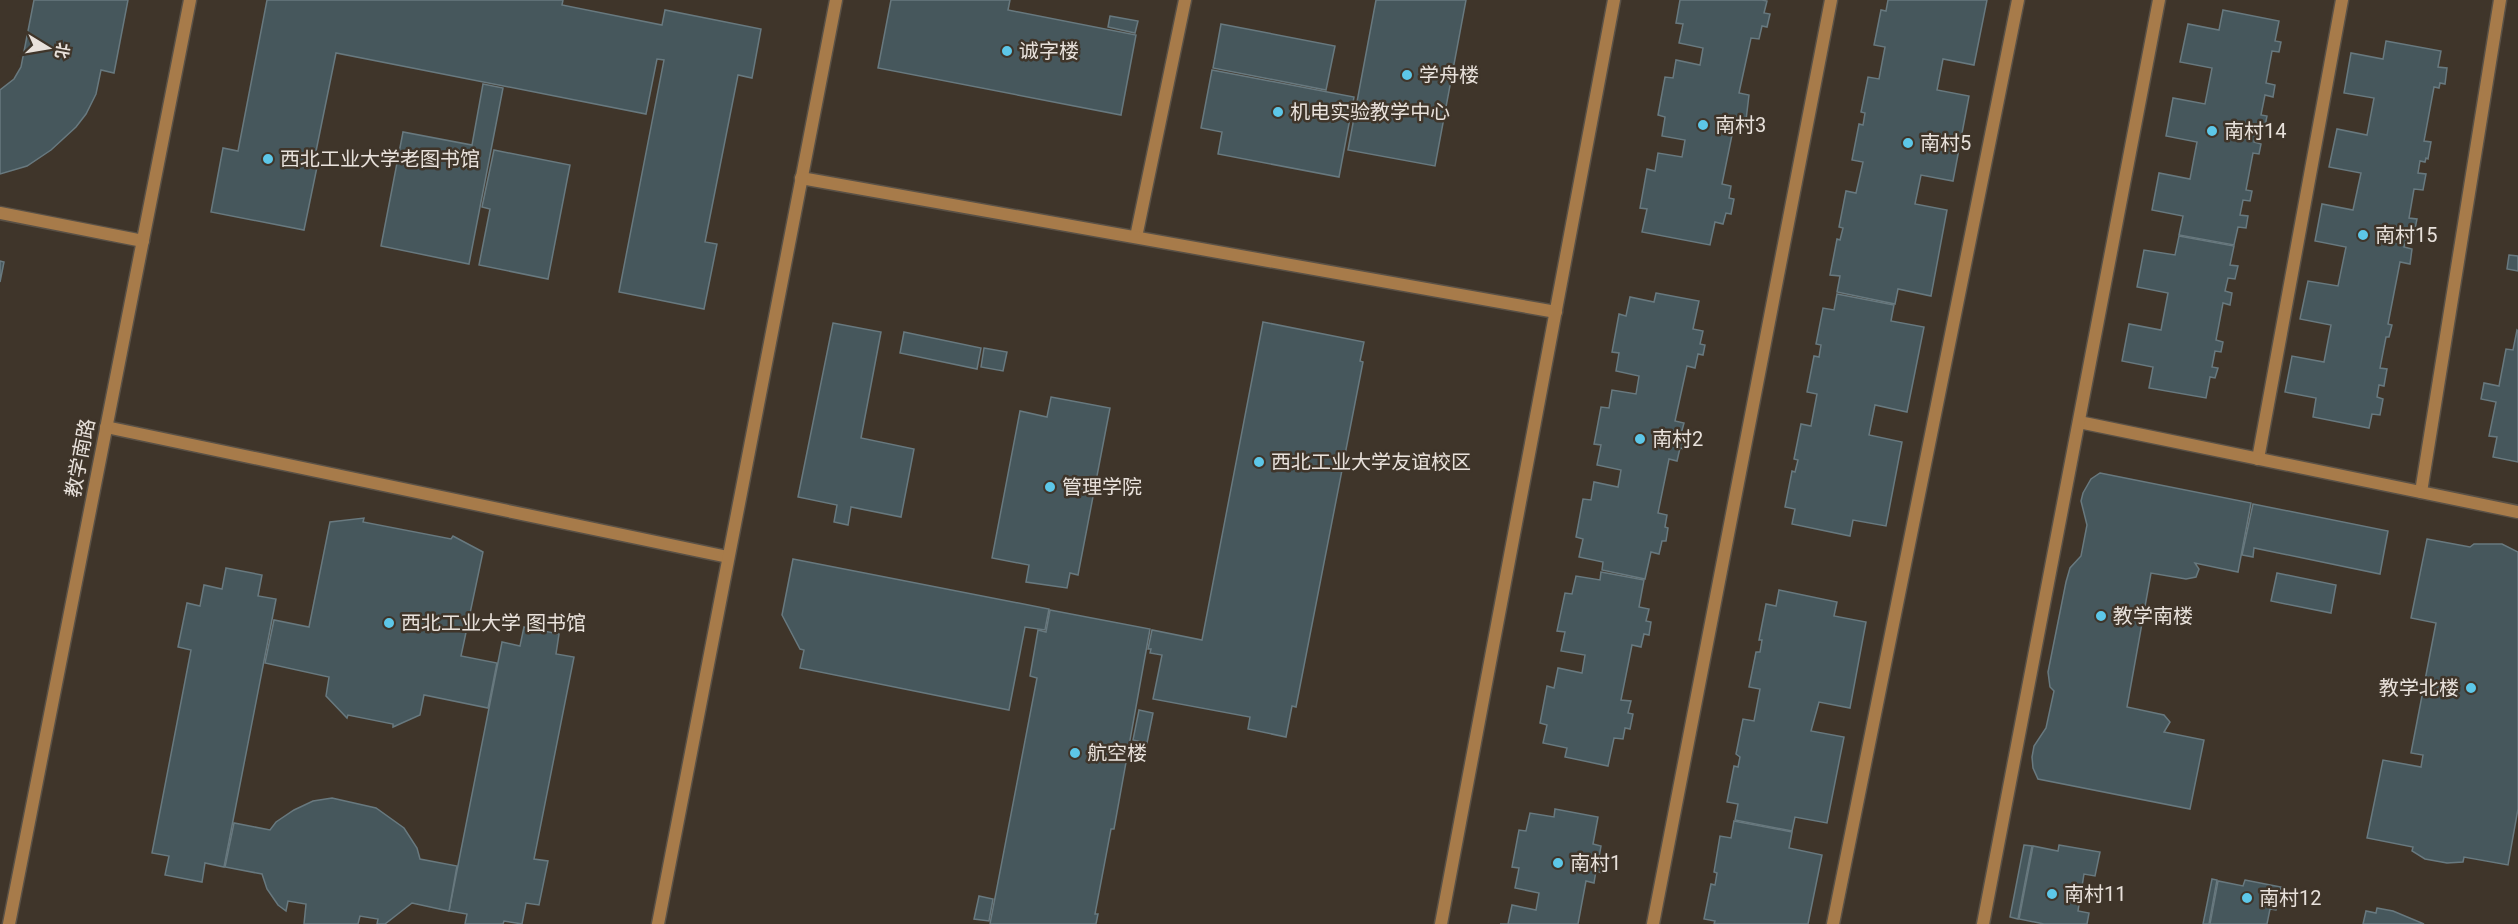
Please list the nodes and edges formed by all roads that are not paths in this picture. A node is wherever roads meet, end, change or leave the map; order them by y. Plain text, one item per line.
1 (190, 0) edge
2 (836, 0) edge
3 (1185, 0) edge
4 (1614, 0) edge
5 (1831, 0) edge
6 (2018, 0) edge
7 (2159, 0) edge
8 (2342, 0) edge
9 (2500, 0) edge
10 (801, 178) junction
11 (0, 213) edge
12 (1136, 237) junction
13 (143, 240) junction
14 (1556, 312) junction
15 (2079, 422) junction
16 (106, 427) junction
17 (2258, 459) junction
18 (2421, 492) junction
19 (2518, 512) edge
20 (728, 557) junction
21 (9, 924) edge
22 (658, 924) edge
23 (1441, 924) edge
24 (1653, 924) edge
25 (1833, 924) edge
26 (1983, 924) edge

1 - 13 street, 教学南路
2 - 10 street
3 - 12 street
4 - 14 street
5 - 24 street
6 - 25 street
7 - 15 street
8 - 17 street
9 - 18 street
10 - 12 street
10 - 20 street
11 - 13 street
12 - 14 street
13 - 16 street, 教学南路
14 - 23 street
15 - 17 street
15 - 26 street
16 - 20 street
16 - 21 street, 教学南路
17 - 18 street
18 - 19 street
20 - 22 street

